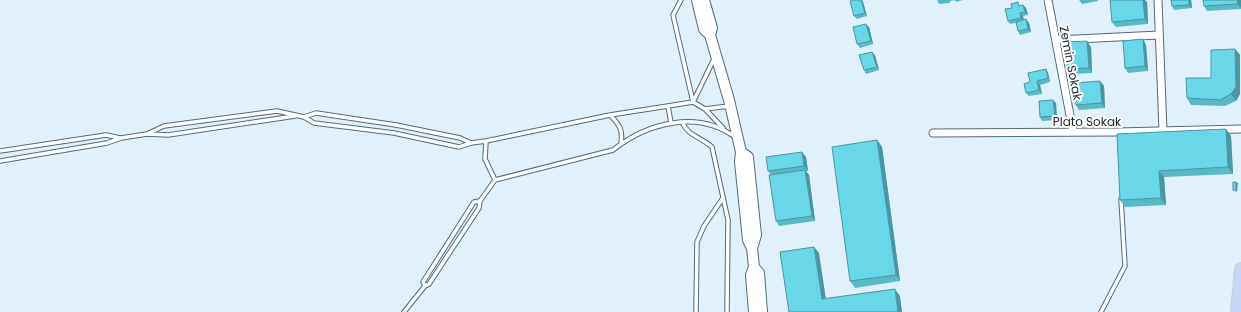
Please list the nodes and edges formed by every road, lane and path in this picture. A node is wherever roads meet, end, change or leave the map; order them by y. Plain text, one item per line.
1 (681, 0) edge
2 (697, 0) edge
3 (704, 0) edge
4 (1048, 0) edge
5 (1158, 0) edge
6 (710, 35) junction
7 (1160, 35) junction
8 (1056, 40) junction
9 (716, 55) junction
10 (693, 102) junction
11 (668, 106) junction
12 (730, 106) junction
13 (705, 110) junction
14 (610, 115) junction
15 (296, 116) junction
16 (304, 117) junction
17 (682, 122) junction
18 (671, 123) junction
19 (1241, 129) edge
20 (1163, 130) junction
21 (727, 131) junction
22 (1074, 131) junction
23 (1117, 132) junction
24 (933, 133) dead end
25 (147, 134) junction
26 (121, 138) junction
27 (738, 140) junction
28 (1118, 140) edge
29 (486, 141) junction
30 (471, 143) junction
31 (621, 144) junction
32 (0, 151) edge
33 (0, 161) edge
34 (495, 180) junction
35 (1121, 195) edge
36 (723, 198) junction
37 (480, 200) junction
38 (754, 266) junction
39 (1241, 269) edge
40 (425, 286) junction
41 (404, 312) edge
42 (696, 312) edge
43 (727, 312) edge
44 (754, 312) edge
45 (762, 312) edge
46 (1101, 312) edge
47 (1237, 312) edge

1 - 10 lane
2 - 6 main road
3 - 6 main road
4 - 8 street, Zemin Sokak
5 - 7 street
6 - 9 main road
7 - 8 street
7 - 20 street
8 - 22 street, Zemin Sokak
9 - 10 lane
9 - 12 main road
10 - 11 lane
10 - 13 lane
11 - 14 lane
11 - 18 lane
12 - 13 lane
12 - 27 main road
13 - 21 lane
14 - 29 lane
14 - 31 lane
15 - 16 lane
15 - 25 lane
15 - 25 lane
16 - 30 lane
16 - 30 lane
17 - 18 lane
17 - 21 lane
17 - 36 lane
18 - 31 lane
19 - 20 street, Plato Sokak
20 - 23 street, Plato Sokak
21 - 27 lane
22 - 23 street, Plato Sokak
22 - 24 street, Plato Sokak
23 - 28 lane
25 - 26 lane
26 - 32 lane
26 - 33 lane
27 - 38 main road
29 - 30 lane
29 - 34 lane
31 - 34 lane
34 - 37 lane
35 - 46 lane
36 - 42 lane
36 - 43 lane
37 - 40 lane
37 - 40 lane
38 - 44 main road
38 - 45 main road
39 - 47 main road
40 - 41 lane

